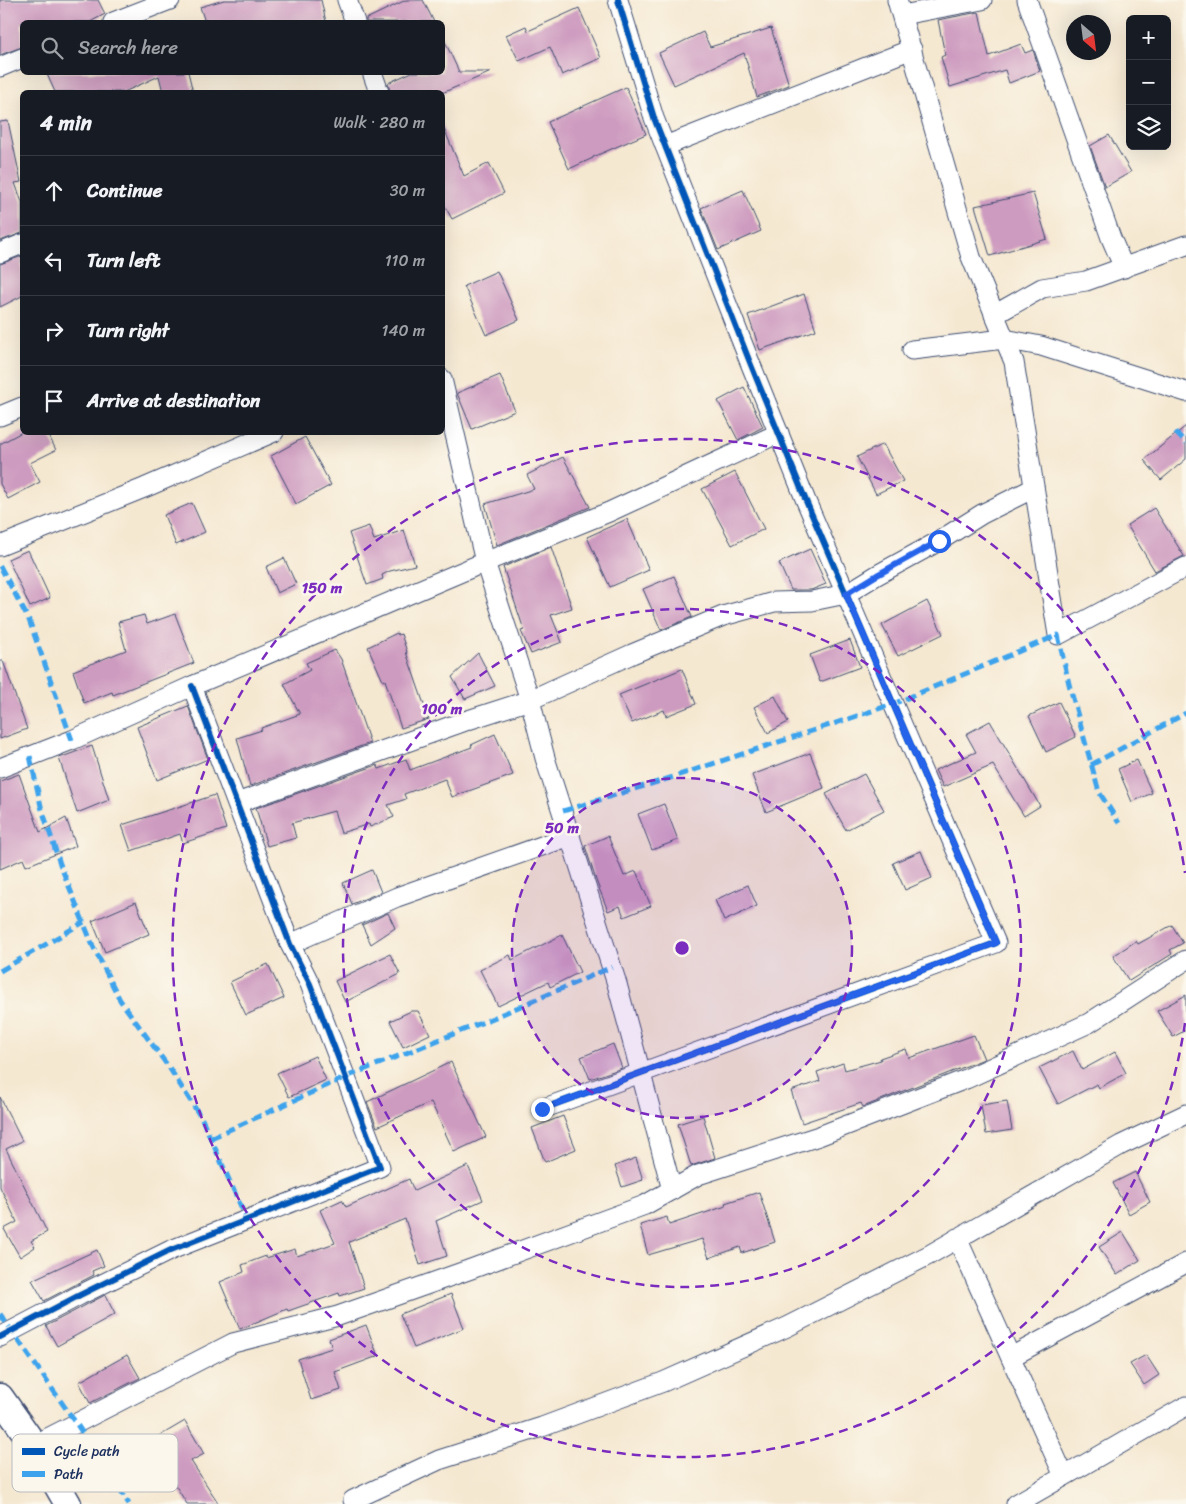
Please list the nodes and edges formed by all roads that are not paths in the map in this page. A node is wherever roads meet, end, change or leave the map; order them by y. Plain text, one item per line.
1 (170, 0) edge
2 (347, 0) edge
3 (618, 0) edge
4 (982, 0) edge
5 (1027, 0) edge
6 (899, 8) edge
7 (118, 20) edge
8 (354, 20) edge
9 (912, 49) junction
10 (20, 59) edge
11 (0, 67) edge
12 (373, 75) edge
13 (378, 90) edge
14 (665, 146) junction
15 (20, 245) edge
16 (1186, 245) edge
17 (0, 253) edge
18 (1124, 268) junction
19 (994, 315) junction
20 (1004, 338) junction
21 (912, 350) dead end
22 (445, 392) edge
23 (1186, 392) edge
24 (20, 407) edge
25 (0, 416) edge
26 (779, 433) junction
27 (267, 435) edge
28 (1034, 488) junction
29 (0, 546) edge
30 (485, 562) junction
31 (1186, 567) edge
32 (846, 594) junction
33 (192, 686) junction
34 (530, 700) junction
35 (0, 768) edge
36 (237, 804) junction
37 (570, 836) junction
38 (290, 944) junction
39 (1186, 960) edge
40 (642, 1073) junction
41 (542, 1109) dead end
42 (1186, 1114) edge
43 (672, 1190) junction
44 (957, 1238) junction
45 (1186, 1263) edge
46 (0, 1338) edge
47 (1011, 1357) junction
48 (0, 1397) edge
49 (1186, 1406) edge
50 (26, 1434) edge
51 (55, 1434) edge
52 (1064, 1476) junction
53 (61, 1492) edge
54 (352, 1500) dead end
55 (68, 1504) edge
56 (1016, 1504) edge

1 - 7 street
2 - 8 street
3 - 14 street
4 - 6 street
5 - 18 street
6 - 9 street
9 - 14 street
9 - 19 street
10 - 11 street
12 - 13 street
14 - 26 street
15 - 17 street
16 - 18 street
18 - 19 street
19 - 20 street
20 - 21 street
20 - 23 street
20 - 28 street
22 - 30 street
24 - 25 street
26 - 30 street
26 - 32 street
27 - 29 street
28 - 31 street
28 - 32 street
30 - 33 street
30 - 34 street
32 - 34 street
32 - 40 street
33 - 35 street
33 - 36 street
34 - 36 street
34 - 37 street
36 - 38 street
37 - 38 street
37 - 40 street
38 - 46 street
39 - 43 street
40 - 41 street
40 - 43 street
42 - 44 street
43 - 51 street
44 - 47 street
44 - 54 street
45 - 47 street
47 - 52 street
48 - 50 main road
49 - 52 street
52 - 56 street
53 - 55 main road

